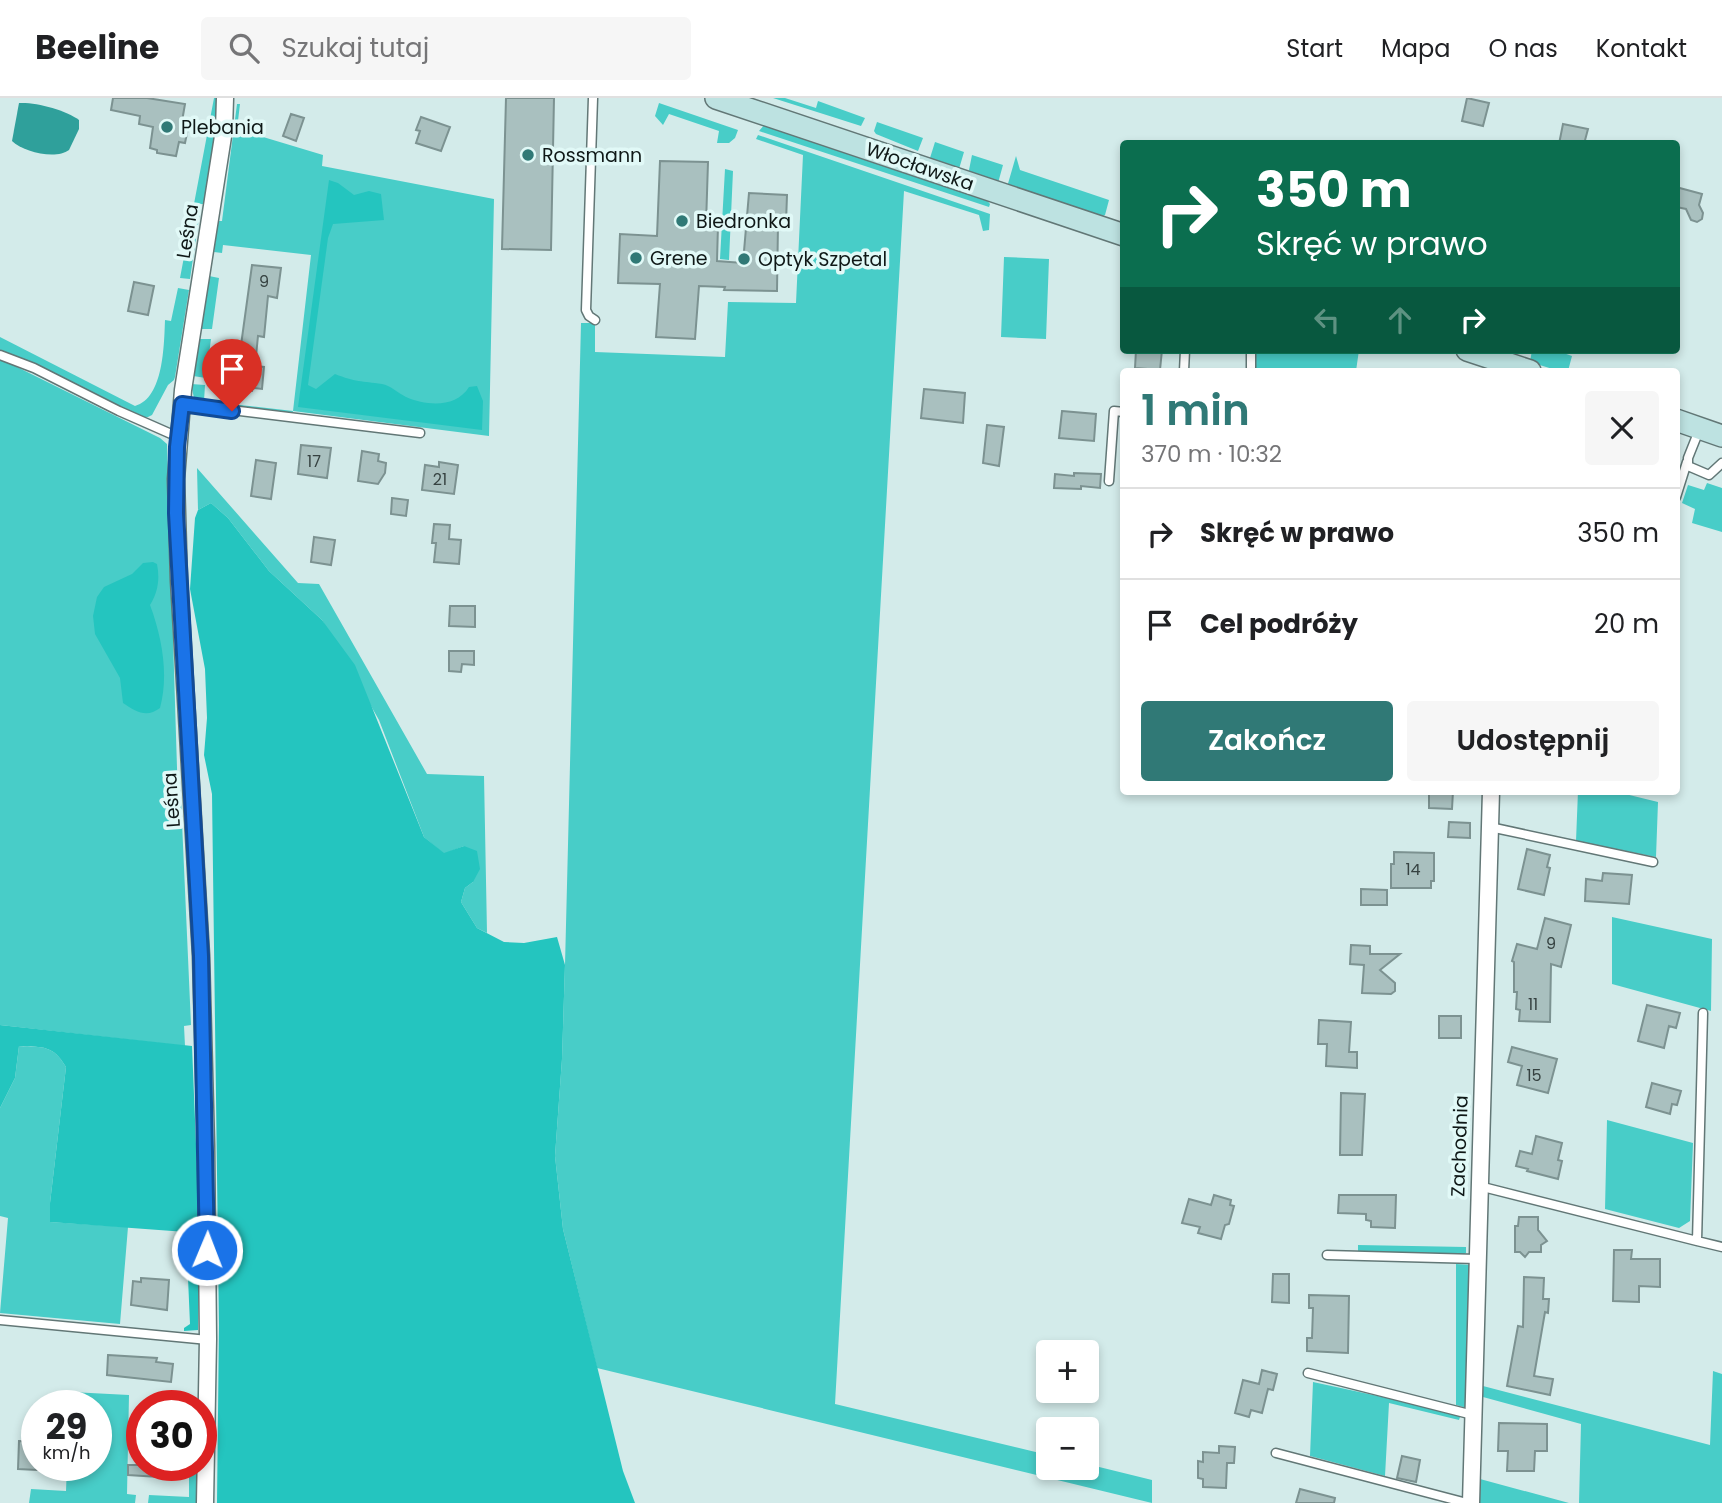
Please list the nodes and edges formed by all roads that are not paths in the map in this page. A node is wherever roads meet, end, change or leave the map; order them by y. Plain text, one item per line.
1 (225, 98) edge
2 (593, 98) edge
3 (716, 98) edge
4 (1120, 234) edge
5 (595, 320) dead end
6 (1475, 354) edge
7 (0, 355) edge
8 (1502, 367) edge
9 (182, 404) junction
10 (1120, 412) edge
11 (1680, 421) edge
12 (1700, 428) junction
13 (420, 433) dead end
14 (1722, 436) edge
15 (178, 437) junction
16 (1687, 462) junction
17 (1722, 463) edge
18 (1109, 481) dead end
19 (1680, 484) edge
20 (1491, 795) edge
21 (1490, 827) junction
22 (1653, 862) dead end
23 (1703, 1013) dead end
24 (1479, 1186) junction
25 (1697, 1241) junction
26 (1722, 1247) edge
27 (1327, 1255) dead end
28 (1477, 1258) junction
29 (0, 1320) edge
30 (208, 1340) junction
31 (1308, 1373) dead end
32 (1473, 1415) junction
33 (1276, 1453) dead end
34 (205, 1503) edge
35 (1469, 1503) edge

1 - 9 street, Leśna
2 - 5 lane
3 - 4 main road, Włocławska
6 - 8 main road
7 - 15 lane
9 - 13 lane
9 - 15 street, Leśna
10 - 18 lane
11 - 12 main road
12 - 14 main road
12 - 16 lane
15 - 30 street, Leśna
16 - 17 lane
16 - 19 lane
20 - 21 street, Zachodnia
21 - 22 lane
21 - 24 street, Zachodnia
23 - 25 lane
24 - 25 lane
24 - 28 street, Zachodnia
25 - 26 lane
27 - 28 lane
28 - 32 street, Zachodnia
29 - 30 lane
30 - 34 street, Leśna
31 - 32 lane
32 - 35 street, Zachodnia
33 - 35 lane

